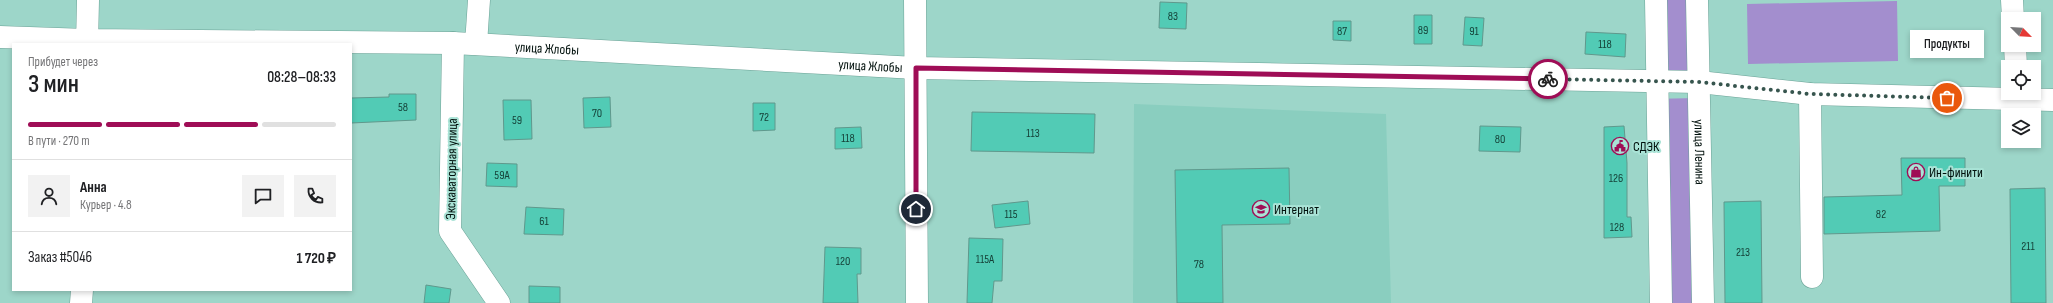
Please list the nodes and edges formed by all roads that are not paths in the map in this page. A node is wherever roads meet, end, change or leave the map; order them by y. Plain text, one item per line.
1 (88, 0) edge
2 (479, 0) edge
3 (916, 0) edge
4 (1656, 0) edge
5 (1697, 0) edge
6 (2012, 0) edge
7 (2013, 12) edge
8 (0, 37) edge
9 (87, 42) edge
10 (453, 43) junction
11 (476, 44) junction
12 (916, 68) junction
13 (1658, 81) junction
14 (1699, 82) junction
15 (1810, 94) junction
16 (2001, 96) edge
17 (2041, 99) edge
18 (2053, 100) edge
19 (1812, 277) dead end
20 (82, 291) edge
21 (81, 303) edge
22 (499, 303) edge
23 (917, 303) edge
24 (1661, 303) edge
25 (1703, 303) edge

1 - 9 street
2 - 11 street
3 - 12 street
4 - 13 street
5 - 14 street, улица Ленина
6 - 7 street
8 - 9 street, улица Жлобы
9 - 10 street, улица Жлобы
10 - 11 street, улица Жлобы
10 - 22 street, Экскаваторная улица
11 - 12 street, улица Жлобы
12 - 13 street, улица Жлобы
12 - 23 street
13 - 14 street, улица Жлобы
13 - 24 street
14 - 15 street, улица Жлобы
14 - 25 street, улица Ленина
15 - 16 street, улица Жлобы
15 - 19 street
17 - 18 street, улица Жлобы
20 - 21 street

